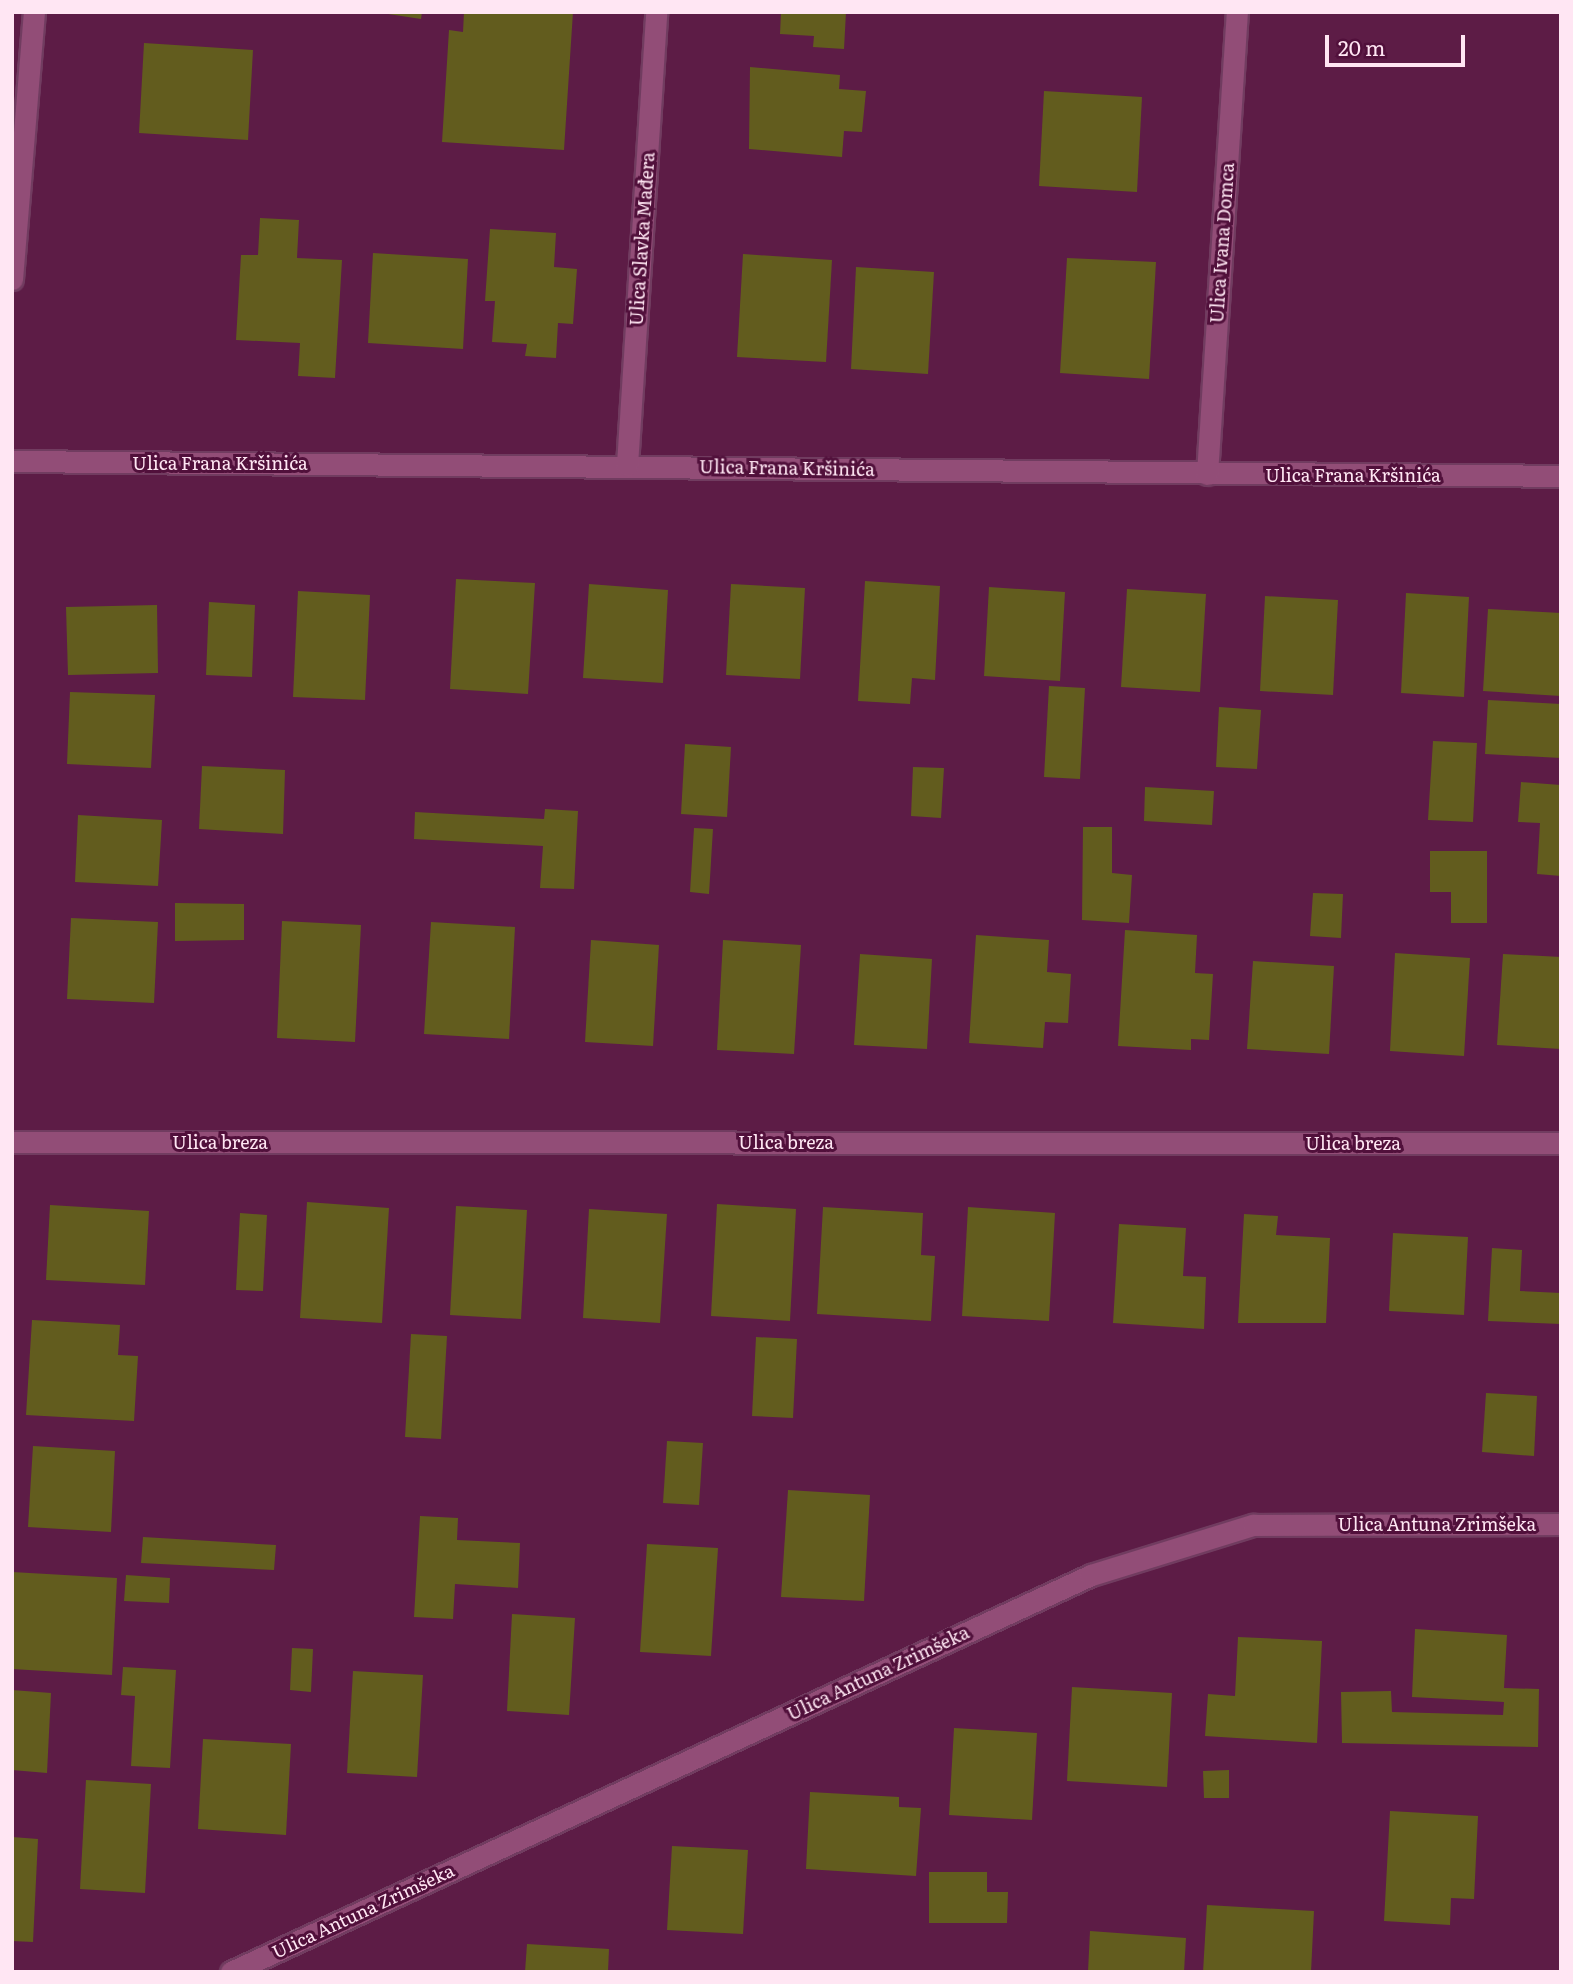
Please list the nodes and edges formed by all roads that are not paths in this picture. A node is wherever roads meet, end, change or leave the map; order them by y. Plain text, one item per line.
1 (34, 12) edge
2 (656, 12) edge
3 (1237, 12) edge
4 (12, 279) edge
5 (12, 461) edge
6 (627, 465) junction
7 (1207, 474) junction
8 (1561, 476) edge
9 (12, 1142) edge
10 (1561, 1143) edge
11 (1561, 1524) edge
12 (231, 1972) edge

1 - 4 street
2 - 6 street, Ulica Slavka Mađera
3 - 7 street, Ulica Ivana Domca
5 - 6 street, Ulica Frana Kršinića
6 - 7 street, Ulica Frana Kršinića
7 - 8 street, Ulica Frana Kršinića
9 - 10 street, Ulica breza
11 - 12 street, Ulica Antuna Zrimšeka

